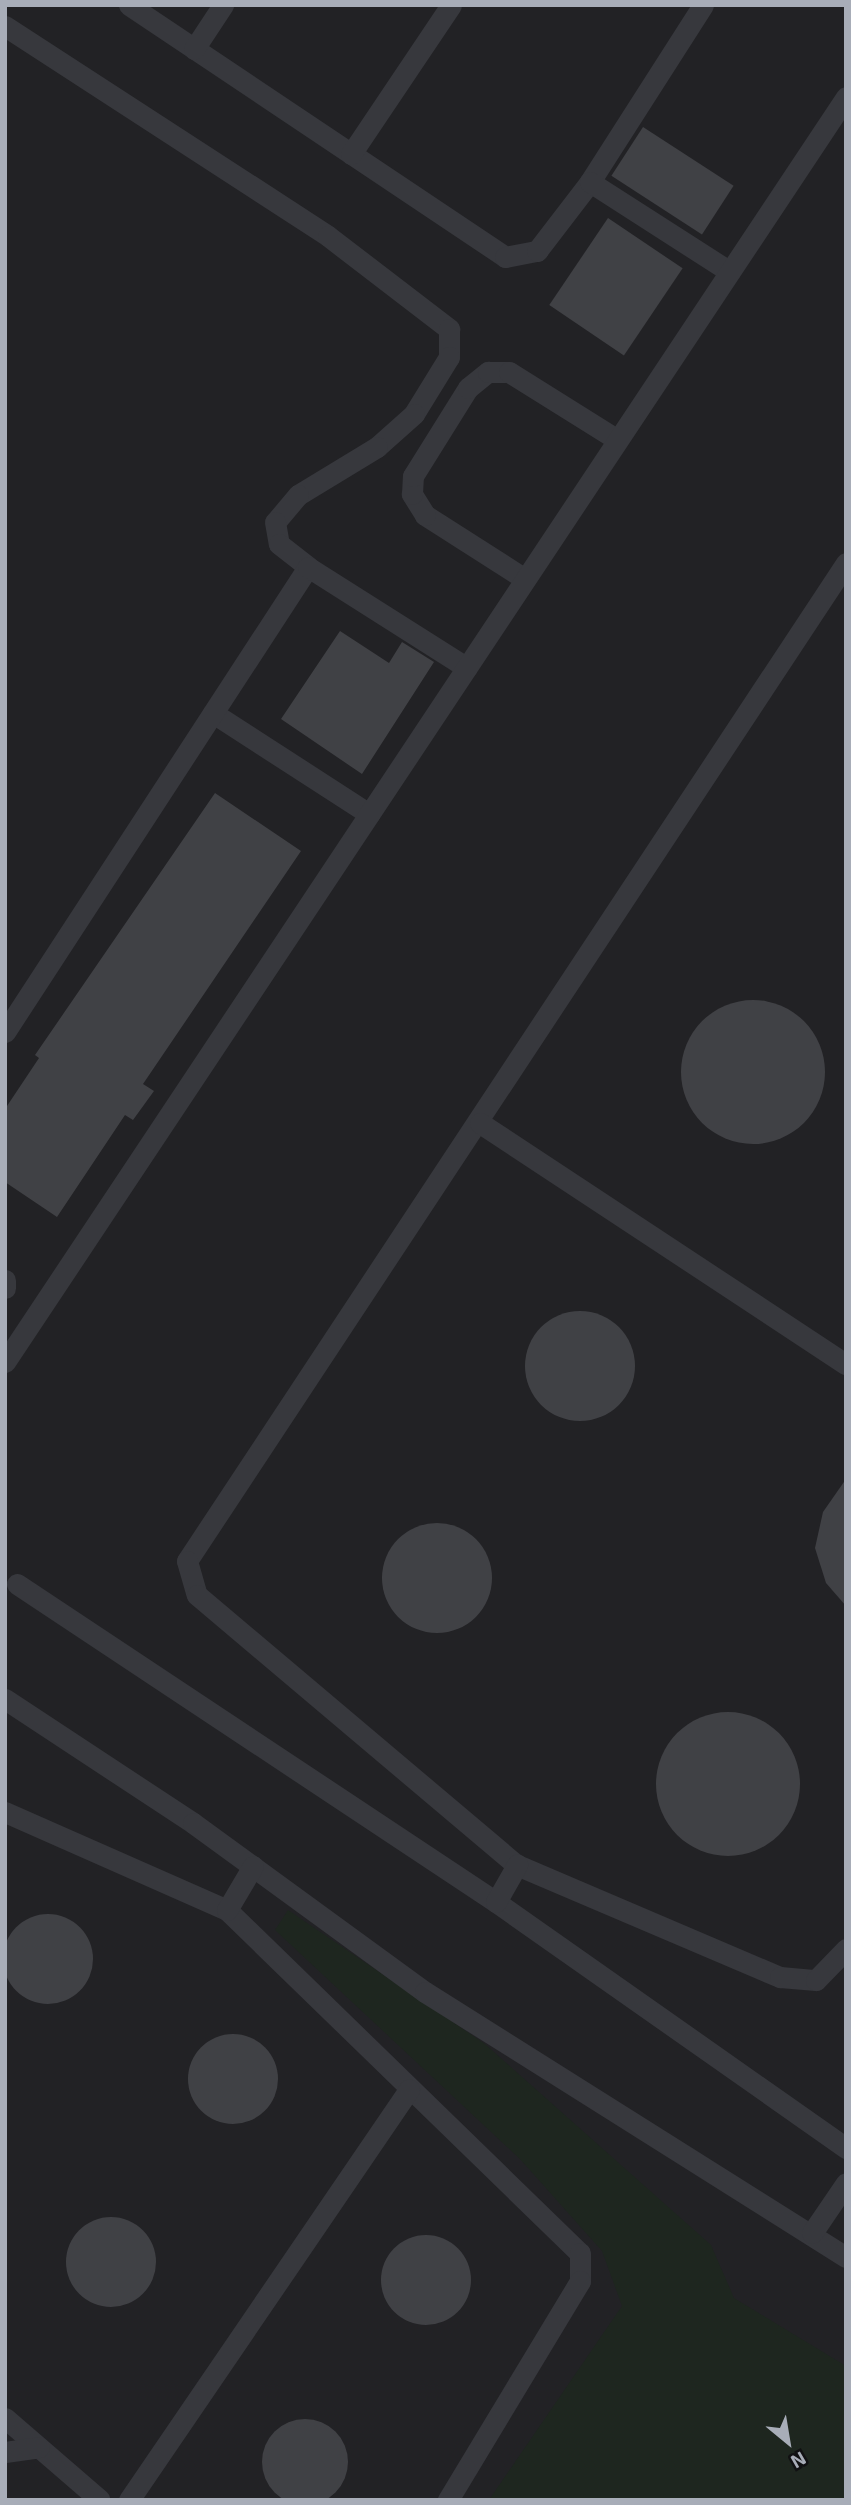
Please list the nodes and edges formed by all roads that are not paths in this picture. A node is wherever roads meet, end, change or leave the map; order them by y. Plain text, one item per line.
1 (129, 5) edge
2 (223, 5) edge
3 (450, 5) edge
4 (703, 5) edge
5 (5, 26) edge
6 (194, 48) junction
7 (846, 97) edge
8 (351, 154) junction
9 (590, 182) junction
10 (730, 272) junction
11 (618, 440) junction
12 (307, 567) junction
13 (844, 571) edge
14 (526, 579) junction
15 (467, 668) junction
16 (213, 713) junction
17 (369, 814) junction
18 (5, 1032) edge
19 (480, 1123) junction
20 (5, 1280) edge
21 (5, 1288) edge
22 (11, 1339) edge
23 (5, 1362) edge
24 (846, 1364) edge
25 (17, 1584) dead end
26 (5, 1699) edge
27 (5, 1812) edge
28 (517, 1865) junction
29 (253, 1866) junction
30 (496, 1902) junction
31 (227, 1910) junction
32 (846, 1949) edge
33 (409, 2089) junction
34 (846, 2148) edge
35 (846, 2183) edge
36 (817, 2225) junction
37 (846, 2257) edge
38 (5, 2418) edge
39 (39, 2447) junction
40 (5, 2452) edge
41 (100, 2500) edge
42 (129, 2500) edge
43 (448, 2500) edge

1 - 6 lane
2 - 6 lane
3 - 8 lane
4 - 9 lane
5 - 12 lane
6 - 8 lane
7 - 10 lane
8 - 9 lane
9 - 10 lane
10 - 11 lane
11 - 14 lane
11 - 14 lane
12 - 15 lane
12 - 16 lane
13 - 19 lane
14 - 15 lane
15 - 17 lane
16 - 17 lane
16 - 18 lane
17 - 22 lane
19 - 24 lane
19 - 28 lane
20 - 21 lane
22 - 23 lane
25 - 30 lane
26 - 29 lane
27 - 31 lane
28 - 30 lane
28 - 32 lane
29 - 31 lane
29 - 36 lane
30 - 34 lane
31 - 33 lane
33 - 42 lane
33 - 43 lane
35 - 36 lane
36 - 37 lane
38 - 39 lane
39 - 40 lane
39 - 41 lane

